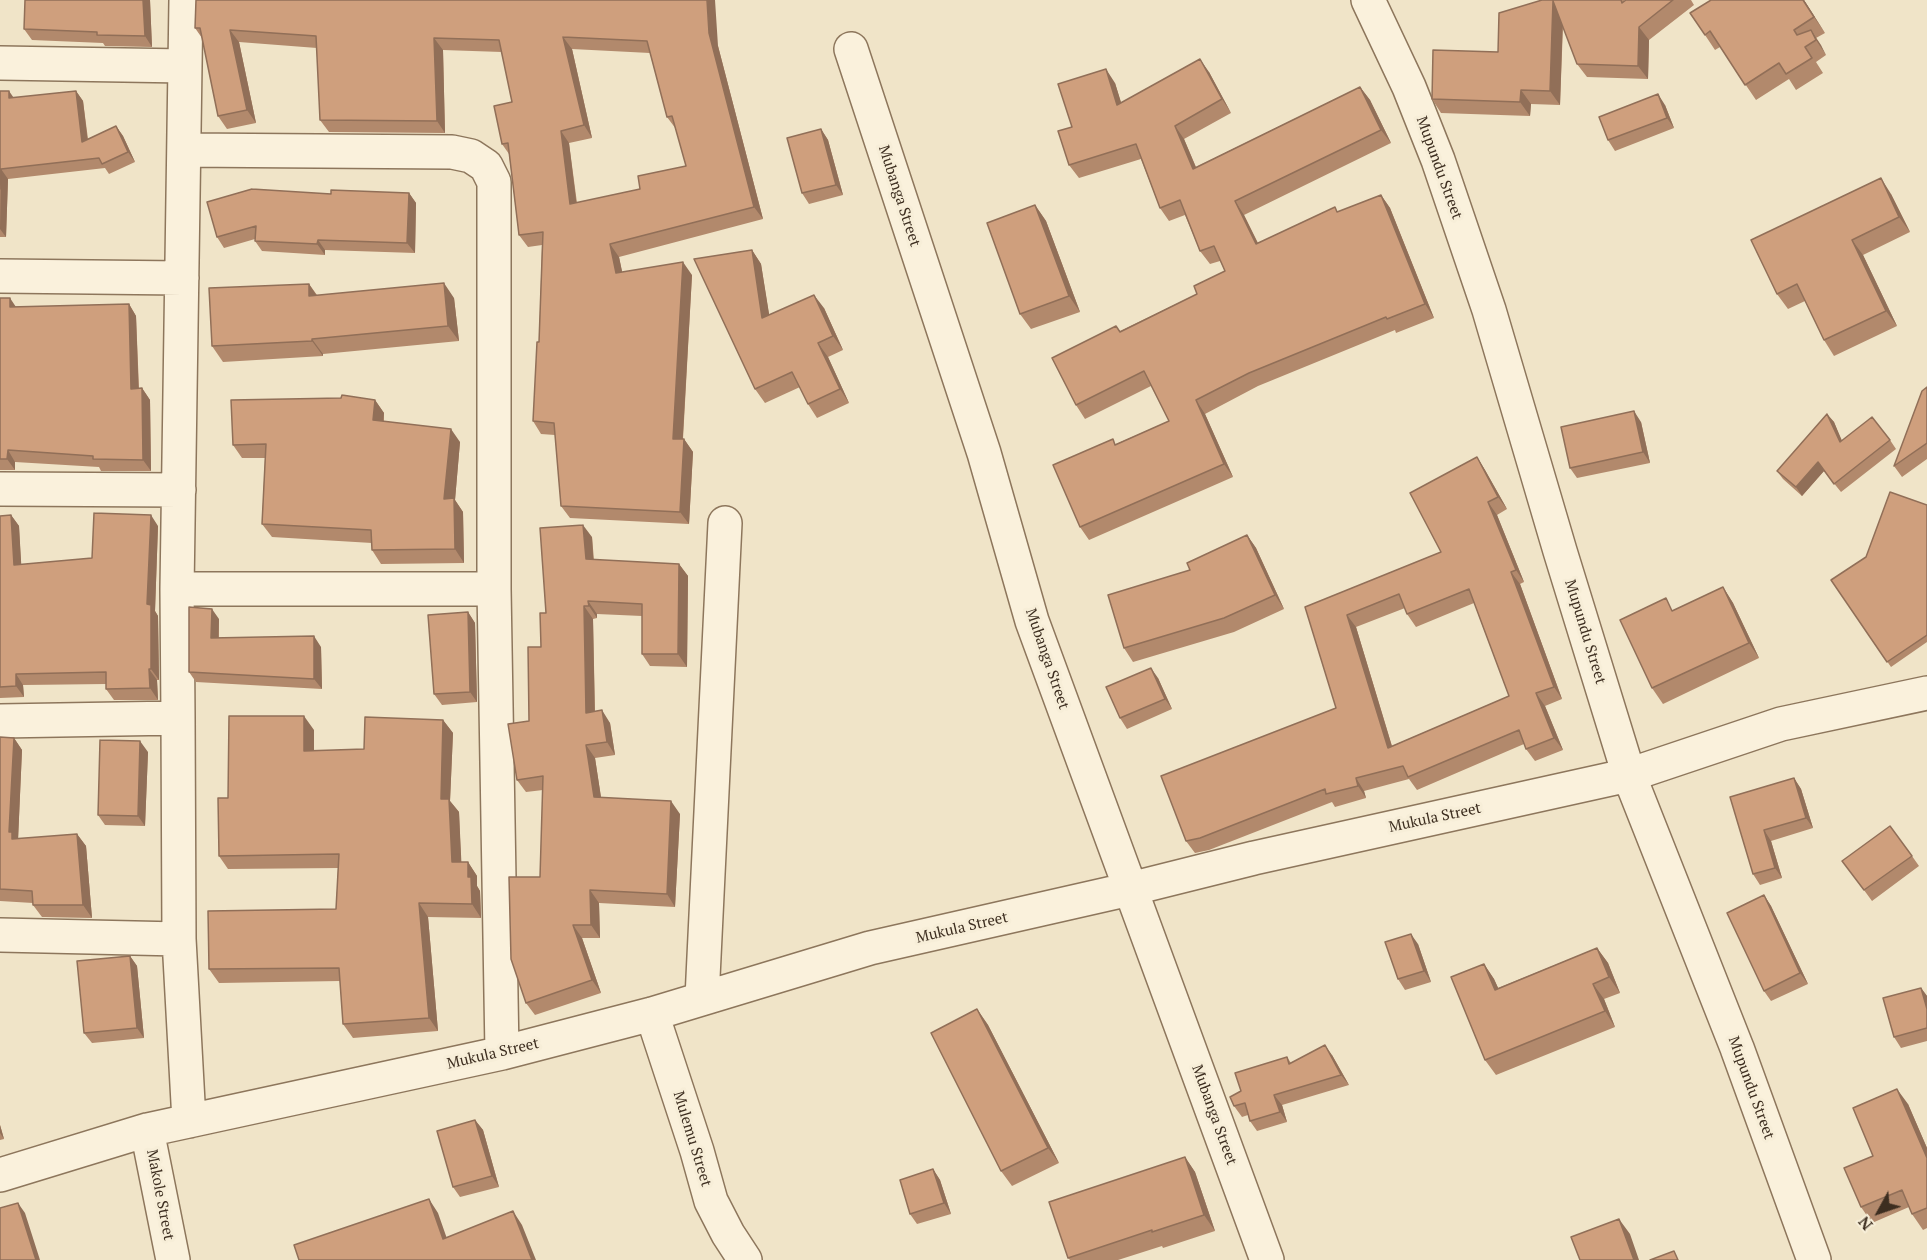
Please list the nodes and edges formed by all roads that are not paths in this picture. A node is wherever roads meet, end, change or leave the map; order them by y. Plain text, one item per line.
1 (186, 0) edge
2 (1368, 0) edge
3 (851, 49) dead end
4 (0, 63) edge
5 (185, 66) junction
6 (184, 150) junction
7 (0, 276) edge
8 (182, 278) junction
9 (0, 489) edge
10 (179, 490) junction
11 (725, 523) dead end
12 (177, 589) junction
13 (494, 589) junction
14 (1927, 693) edge
15 (177, 718) junction
16 (0, 721) edge
17 (1629, 775) junction
18 (1130, 889) junction
19 (0, 935) edge
20 (179, 939) junction
21 (702, 998) junction
22 (652, 1014) junction
23 (502, 1053) junction
24 (189, 1120) junction
25 (147, 1130) junction
26 (0, 1175) edge
27 (173, 1260) edge
28 (745, 1260) edge
29 (1267, 1260) edge
30 (1814, 1260) edge

1 - 5 street
2 - 17 street, Mupundu Street
3 - 18 street, Mubanga Street
4 - 5 street
5 - 6 street
6 - 8 street
6 - 13 street
7 - 8 street
8 - 10 street
9 - 10 street
10 - 12 street
11 - 21 street
12 - 13 street
12 - 15 street
13 - 23 street
14 - 17 street, Mukula Street
15 - 16 street
15 - 20 street
17 - 18 street, Mukula Street
17 - 30 street, Mupundu Street
18 - 21 street, Mukula Street
18 - 29 street, Mubanga Street
19 - 20 street
20 - 24 street
21 - 22 street, Mukula Street
22 - 23 street, Mukula Street
22 - 28 street, Mulemu Street
23 - 24 street, Mukula Street
24 - 25 street, Mukula Street
25 - 26 street, Mukula Street
25 - 27 street, Makole Street

